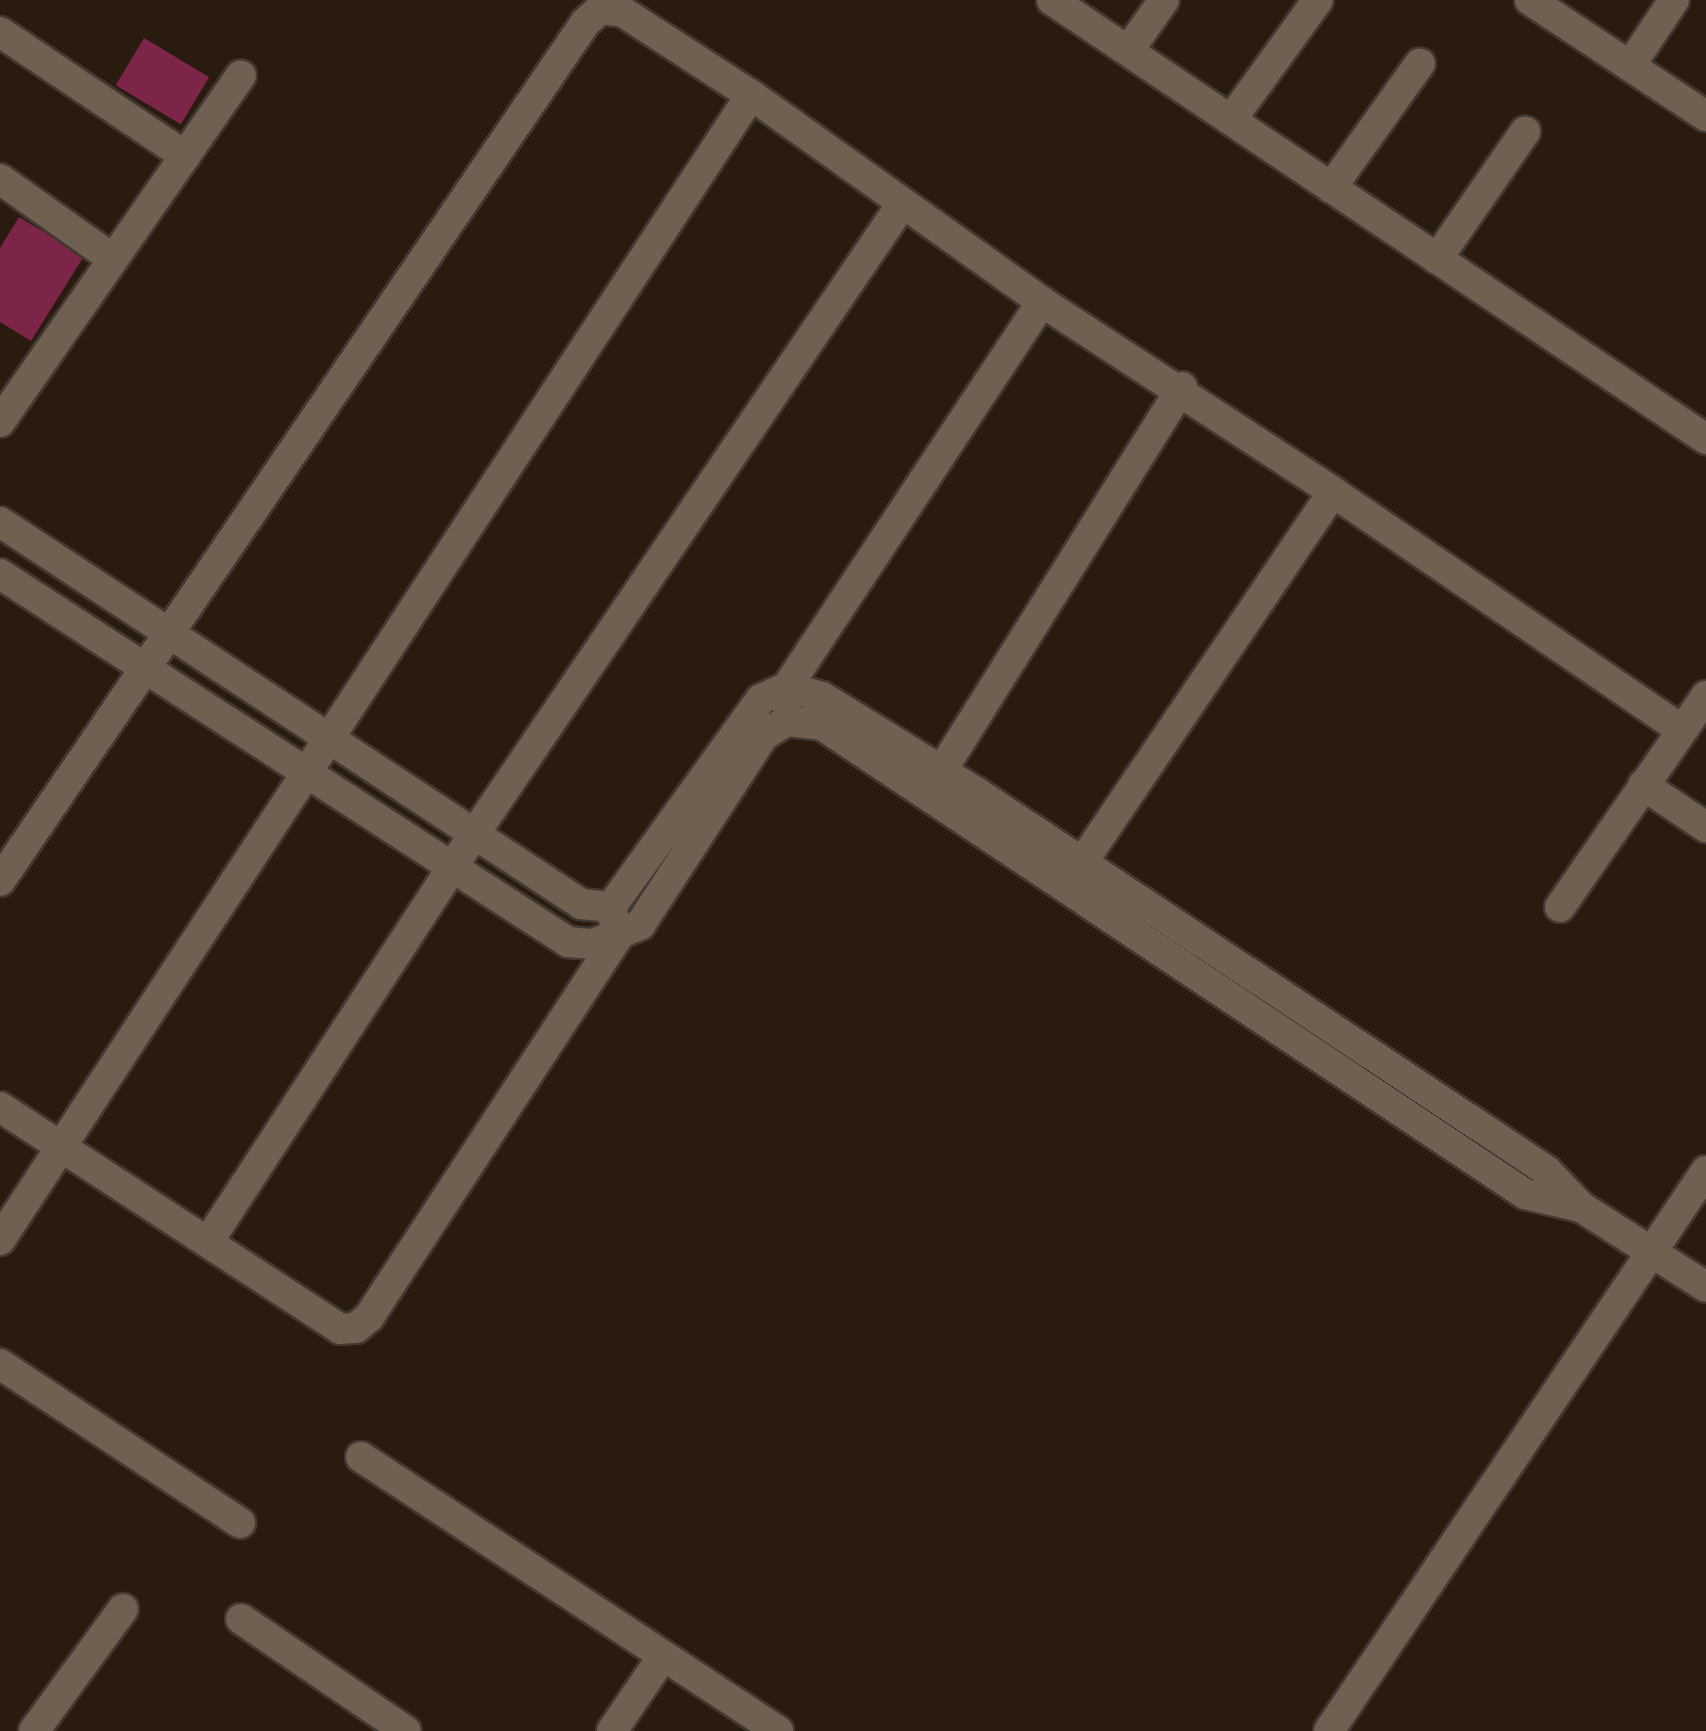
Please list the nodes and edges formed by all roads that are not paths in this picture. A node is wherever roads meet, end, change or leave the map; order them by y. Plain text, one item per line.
1 (1052, 0) edge
2 (1164, 0) edge
3 (1318, 0) edge
4 (1530, 0) edge
5 (1674, 0) edge
6 (0, 32) edge
7 (1128, 51) junction
8 (1420, 63) dead end
9 (1630, 66) junction
10 (240, 75) dead end
11 (751, 95) junction
12 (1706, 116) edge
13 (1231, 120) junction
14 (1525, 132) dead end
15 (185, 156) junction
16 (0, 180) edge
17 (1331, 188) junction
18 (902, 204) junction
19 (112, 259) junction
20 (1437, 259) junction
21 (1042, 302) junction
22 (1182, 387) junction
23 (0, 422) edge
24 (1706, 439) edge
25 (1333, 492) junction
26 (0, 522) edge
27 (0, 574) edge
28 (168, 632) junction
29 (145, 668) junction
30 (786, 687) junction
31 (1706, 696) edge
32 (786, 720) junction
33 (1682, 730) junction
34 (330, 739) junction
35 (942, 770) junction
36 (308, 774) junction
37 (1643, 785) junction
38 (1706, 827) edge
39 (476, 835) junction
40 (1082, 863) junction
41 (452, 867) junction
42 (0, 881) edge
43 (611, 907) junction
44 (1560, 907) dead end
45 (618, 938) junction
46 (1230, 979) junction
47 (0, 1107) edge
48 (57, 1144) junction
49 (1706, 1171) edge
50 (0, 1240) edge
51 (208, 1242) junction
52 (1650, 1252) junction
53 (1706, 1288) edge
54 (0, 1364) edge
55 (361, 1457) dead end
56 (240, 1523) dead end
57 (123, 1608) dead end
58 (241, 1618) dead end
59 (663, 1656) junction
60 (34, 1731) edge
61 (406, 1731) edge
62 (612, 1731) edge
63 (778, 1731) edge
64 (1329, 1731) edge

1 - 7 street
2 - 7 street
3 - 13 street
4 - 9 street
5 - 9 street
6 - 15 street
7 - 13 street
8 - 17 street
9 - 12 street
10 - 15 street
11 - 18 street
11 - 28 street
11 - 34 street
13 - 17 street
14 - 20 street
15 - 19 street
16 - 19 street
17 - 20 street
18 - 21 street
18 - 39 street
19 - 23 street
20 - 24 street
21 - 22 street
21 - 30 street
22 - 25 street
22 - 35 street
25 - 33 street
25 - 40 street
26 - 28 street
27 - 29 street
28 - 29 street
28 - 34 street
29 - 36 street
29 - 42 street
30 - 32 street
30 - 35 street
30 - 43 street
31 - 33 street
32 - 45 street
32 - 46 street
33 - 37 street
34 - 36 street
34 - 39 street
35 - 40 street
36 - 41 street
36 - 48 street
37 - 38 street
37 - 44 street
39 - 41 street
39 - 43 street
40 - 46 street
41 - 45 street
41 - 51 street
43 - 45 street
45 - 51 street
46 - 52 street
47 - 48 street
48 - 50 street
48 - 51 street
49 - 52 street
52 - 53 street
52 - 64 street
54 - 56 street
55 - 59 street
57 - 60 street
58 - 61 street
59 - 62 street
59 - 63 street

